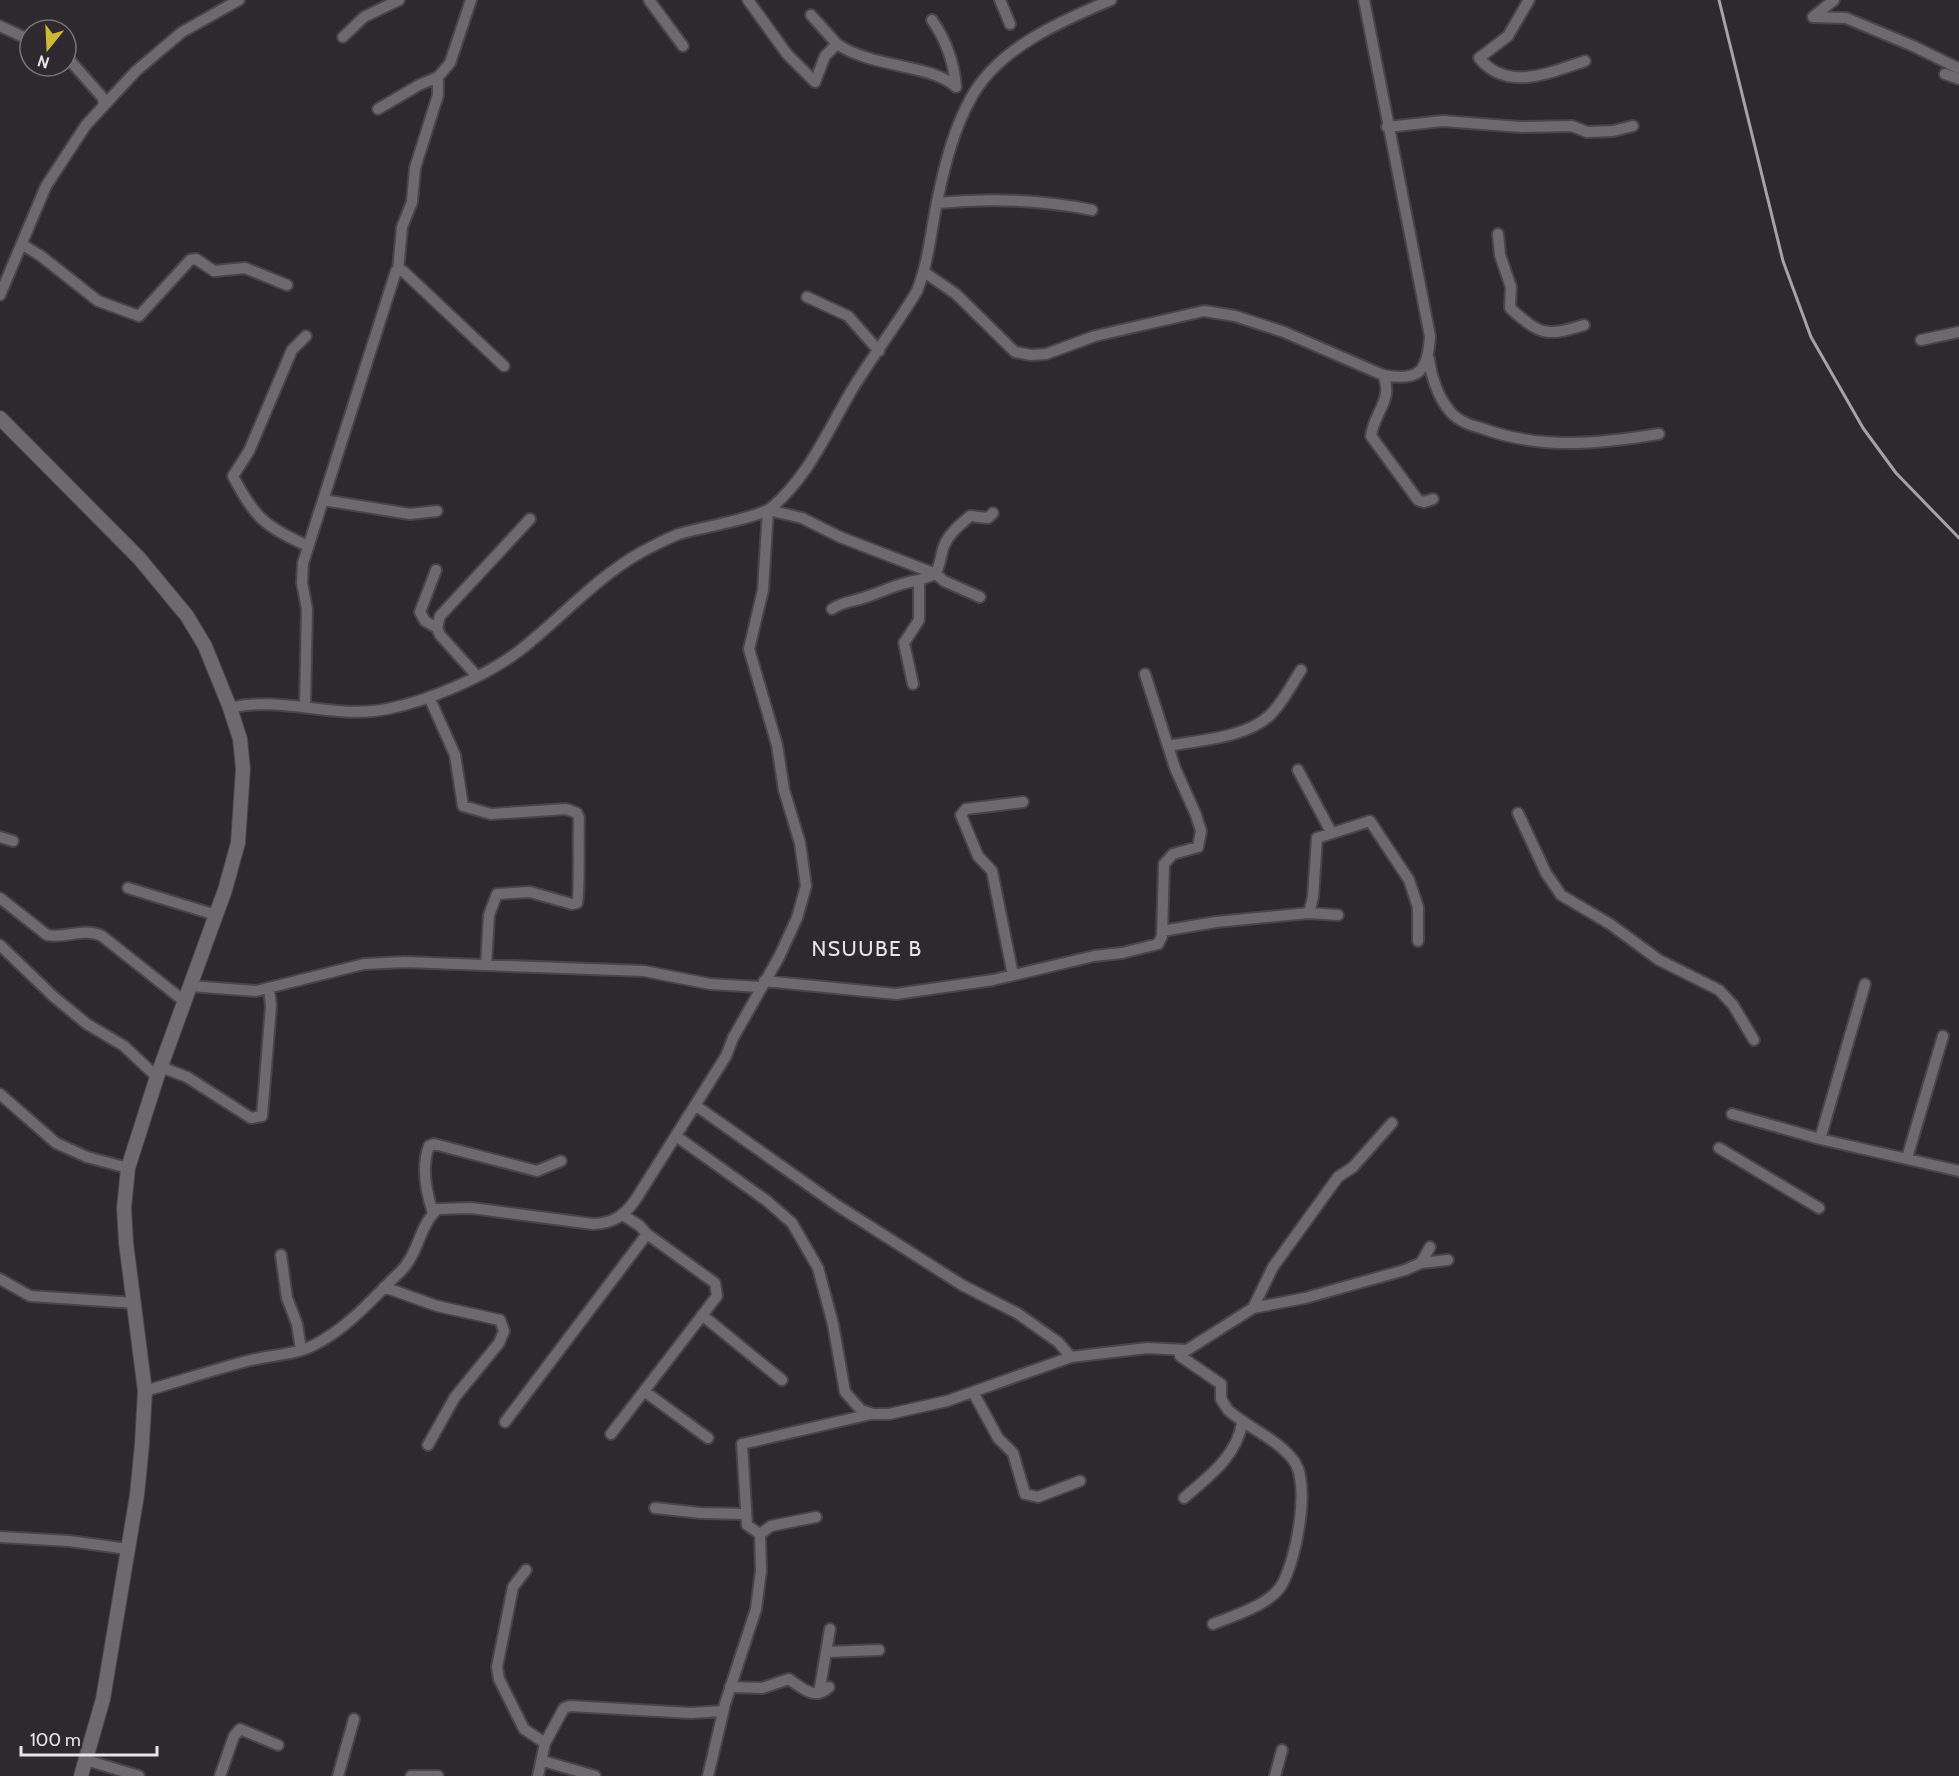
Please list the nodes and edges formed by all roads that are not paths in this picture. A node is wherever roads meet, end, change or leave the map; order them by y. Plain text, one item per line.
1 (239, 0) edge
2 (399, 0) edge
3 (471, 0) edge
4 (649, 0) edge
5 (748, 0) edge
6 (1000, 0) edge
7 (1111, 0) edge
8 (1364, 0) edge
9 (1529, 0) edge
10 (1834, 0) edge
11 (810, 15) dead end
12 (932, 20) dead end
13 (1010, 24) dead end
14 (0, 26) edge
15 (18, 34) edge
16 (343, 37) dead end
17 (837, 44) junction
18 (683, 46) dead end
19 (1585, 61) dead end
20 (78, 70) edge
21 (1945, 74) dead end
22 (1959, 74) edge
23 (438, 77) junction
24 (956, 87) junction
25 (967, 105) junction
26 (104, 106) junction
27 (378, 109) dead end
28 (1633, 126) dead end
29 (1387, 127) junction
30 (937, 204) junction
31 (1092, 210) dead end
32 (1498, 234) dead end
33 (23, 245) junction
34 (398, 271) junction
35 (924, 272) junction
36 (287, 285) dead end
37 (0, 295) edge
38 (807, 297) dead end
39 (1584, 325) dead end
40 (1959, 332) edge
41 (306, 336) dead end
42 (1922, 340) dead end
43 (879, 351) junction
44 (1428, 356) junction
45 (504, 366) dead end
46 (1383, 375) junction
47 (0, 418) edge
48 (1659, 434) dead end
49 (1433, 499) dead end
50 (322, 500) junction
51 (768, 510) junction
52 (437, 511) dead end
53 (993, 513) dead end
54 (530, 519) dead end
55 (308, 546) junction
56 (436, 570) dead end
57 (936, 574) junction
58 (919, 580) junction
59 (980, 597) dead end
60 (832, 609) dead end
61 (437, 628) junction
62 (1301, 670) dead end
63 (1145, 674) dead end
64 (477, 675) junction
65 (913, 684) dead end
66 (429, 697) junction
67 (305, 707) junction
68 (230, 708) junction
69 (1168, 746) junction
70 (1298, 770) dead end
71 (1023, 802) dead end
72 (1518, 813) dead end
73 (1331, 832) junction
74 (0, 837) edge
75 (14, 841) dead end
76 (128, 888) dead end
77 (0, 898) edge
78 (1309, 913) junction
79 (216, 915) junction
80 (1338, 915) dead end
81 (1162, 931) junction
82 (1418, 941) dead end
83 (0, 945) edge
84 (486, 966) junction
85 (1013, 975) junction
86 (762, 984) junction
87 (1865, 984) dead end
88 (190, 986) junction
89 (269, 988) junction
90 (184, 1001) junction
91 (1943, 1036) dead end
92 (1754, 1040) dead end
93 (159, 1072) junction
94 (0, 1094) edge
95 (695, 1105) junction
96 (1732, 1114) dead end
97 (1392, 1123) dead end
98 (676, 1136) junction
99 (1820, 1139) junction
100 (1719, 1148) dead end
101 (1907, 1158) junction
102 (561, 1161) dead end
103 (128, 1168) junction
104 (1959, 1172) edge
105 (1819, 1208) dead end
106 (433, 1213) junction
107 (623, 1215) junction
108 (647, 1234) junction
109 (1430, 1247) dead end
110 (281, 1255) dead end
111 (1448, 1260) dead end
112 (1421, 1263) junction
113 (0, 1279) edge
114 (384, 1287) junction
115 (135, 1303) junction
116 (1252, 1308) junction
117 (702, 1315) junction
118 (301, 1350) junction
119 (1179, 1351) junction
120 (1071, 1357) junction
121 (782, 1380) dead end
122 (145, 1391) junction
123 (644, 1391) junction
124 (973, 1392) junction
125 (873, 1414) junction
126 (505, 1422) dead end
127 (1242, 1423) junction
128 (611, 1434) dead end
129 (708, 1438) dead end
130 (428, 1445) dead end
131 (1080, 1481) dead end
132 (1184, 1498) dead end
133 (656, 1508) dead end
134 (746, 1514) junction
135 (816, 1517) dead end
136 (760, 1534) junction
137 (0, 1537) edge
138 (128, 1550) junction
139 (526, 1570) dead end
140 (1213, 1624) dead end
141 (830, 1629) dead end
142 (879, 1650) dead end
143 (826, 1652) junction
144 (730, 1687) junction
145 (829, 1687) dead end
146 (819, 1693) junction
147 (723, 1711) junction
148 (354, 1719) dead end
149 (545, 1743) junction
150 (278, 1744) dead end
151 (1282, 1750) dead end
152 (86, 1760) junction
153 (543, 1761) junction
154 (81, 1776) edge
155 (138, 1776) edge
156 (220, 1776) edge
157 (338, 1776) edge
158 (411, 1776) edge
159 (438, 1776) edge
160 (538, 1776) edge
161 (596, 1776) edge
162 (708, 1776) edge
163 (1275, 1776) edge

1 - 26 street
2 - 16 street
3 - 23 street
4 - 18 street
5 - 17 street
6 - 13 street
7 - 25 street
8 - 29 street
9 - 19 street
10 - 22 street
11 - 17 street
12 - 24 street
14 - 15 street
17 - 24 street
20 - 26 street
21 - 22 street
23 - 27 street
23 - 34 street
24 - 25 street
25 - 30 street
26 - 33 street
28 - 29 street
29 - 44 street
30 - 31 street
30 - 35 street
32 - 39 street
33 - 36 street
33 - 37 street
34 - 45 street
34 - 50 street
35 - 43 street
35 - 46 street
38 - 43 street
40 - 42 street
41 - 55 street
43 - 51 street
44 - 46 street
44 - 48 street
46 - 49 street
47 - 68 street
50 - 52 street
50 - 55 street
51 - 57 street
51 - 64 street
51 - 86 street
53 - 57 street
54 - 61 street
55 - 67 street
56 - 61 street
57 - 58 street
57 - 59 street
58 - 60 street
58 - 65 street
61 - 64 street
62 - 69 street
63 - 69 street
64 - 66 street
66 - 67 street
66 - 84 street
67 - 68 street
68 - 79 street
69 - 81 street
70 - 73 street
71 - 85 street
72 - 92 street
73 - 78 street
73 - 82 street
74 - 75 street
76 - 79 street
77 - 90 street
78 - 80 street
78 - 81 street
79 - 88 street
81 - 85 street
83 - 93 street
84 - 86 street
84 - 89 street
85 - 86 street
86 - 95 street
87 - 99 street
88 - 89 street
88 - 90 street
89 - 93 street
90 - 93 street
91 - 101 street
93 - 103 street
94 - 103 street
95 - 98 street
95 - 120 street
96 - 99 street
97 - 116 street
98 - 107 street
98 - 125 street
99 - 101 street
100 - 105 street
101 - 104 street
102 - 106 street
103 - 115 street
106 - 107 street
106 - 114 street
107 - 108 street
108 - 117 street
108 - 126 street
109 - 112 street
110 - 118 street
111 - 112 street
112 - 116 street
113 - 115 street
114 - 118 street
114 - 130 street
115 - 122 street
116 - 119 street
117 - 121 street
117 - 123 street
118 - 122 street
119 - 120 street
119 - 127 street
120 - 124 street
122 - 138 street
123 - 128 street
123 - 129 street
124 - 125 street
124 - 131 street
125 - 134 street
127 - 132 street
127 - 140 street
133 - 134 street
134 - 136 street
135 - 136 street
136 - 144 street
137 - 138 street
138 - 152 street
139 - 149 street
141 - 143 street
142 - 143 street
143 - 146 street
144 - 146 street
144 - 147 street
145 - 146 street
147 - 149 street
147 - 162 street
148 - 157 street
149 - 153 street
150 - 156 street
151 - 163 street
152 - 154 street
152 - 155 street
153 - 160 street
153 - 161 street
158 - 159 street

